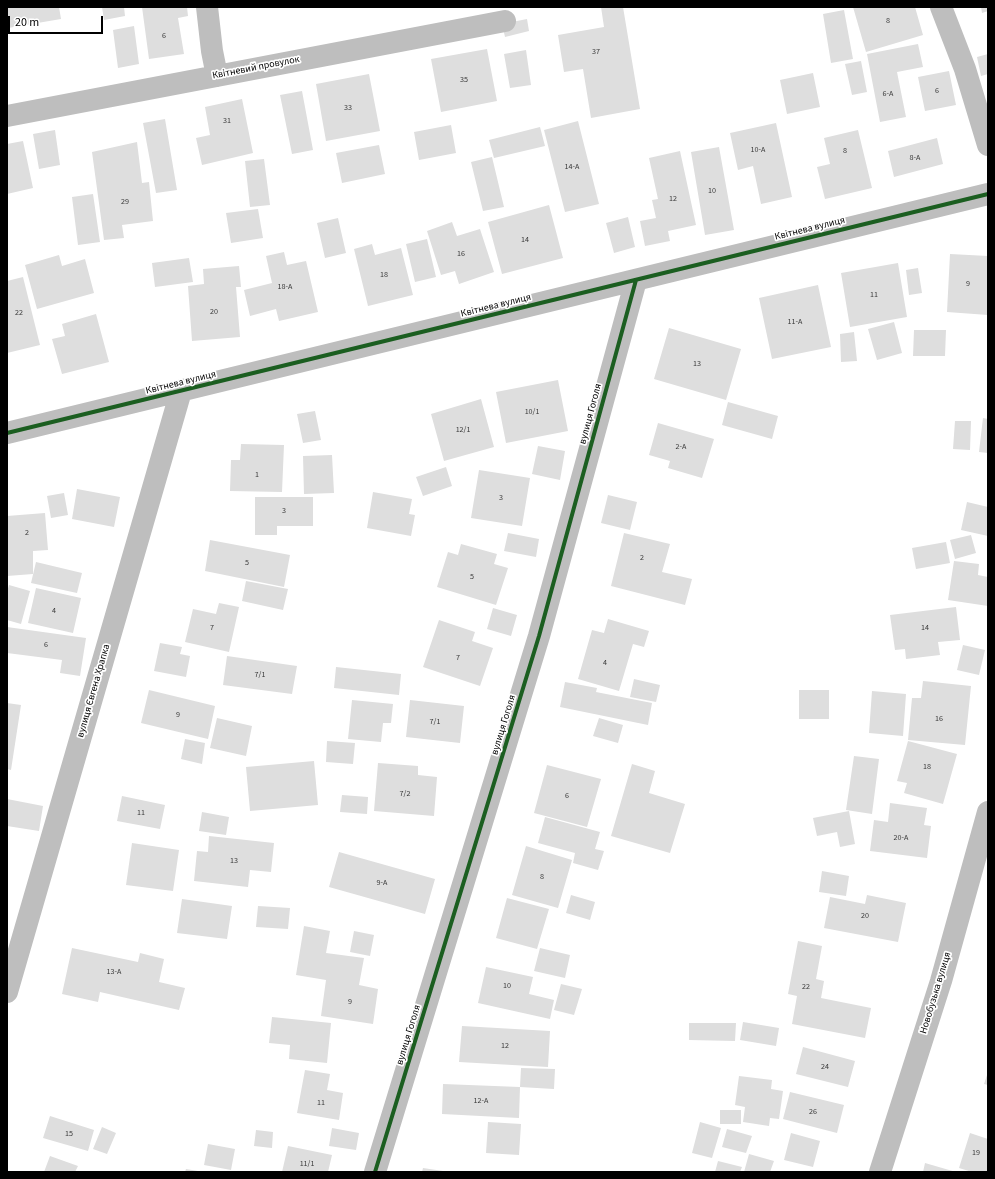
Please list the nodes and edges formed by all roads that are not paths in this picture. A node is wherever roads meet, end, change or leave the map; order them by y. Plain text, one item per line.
1 (207, 7) edge
2 (941, 7) edge
3 (505, 21) dead end
4 (217, 76) junction
5 (7, 116) edge
6 (988, 145) edge
7 (988, 194) edge
8 (636, 280) junction
9 (181, 391) junction
10 (7, 433) edge
11 (988, 812) edge
12 (7, 992) edge
13 (375, 1172) edge
14 (880, 1172) edge

1 - 4 street
2 - 6 street
3 - 4 street, Квітневий провулок
4 - 5 street, Квітневий провулок
7 - 8 street, Квітнева вулиця
8 - 9 street, Квітнева вулиця
8 - 13 street, вулиця Гоголя
9 - 10 street, Квітнева вулиця
9 - 12 street, вулиця Євгена Храпка
11 - 14 street, Новобузька вулиця

